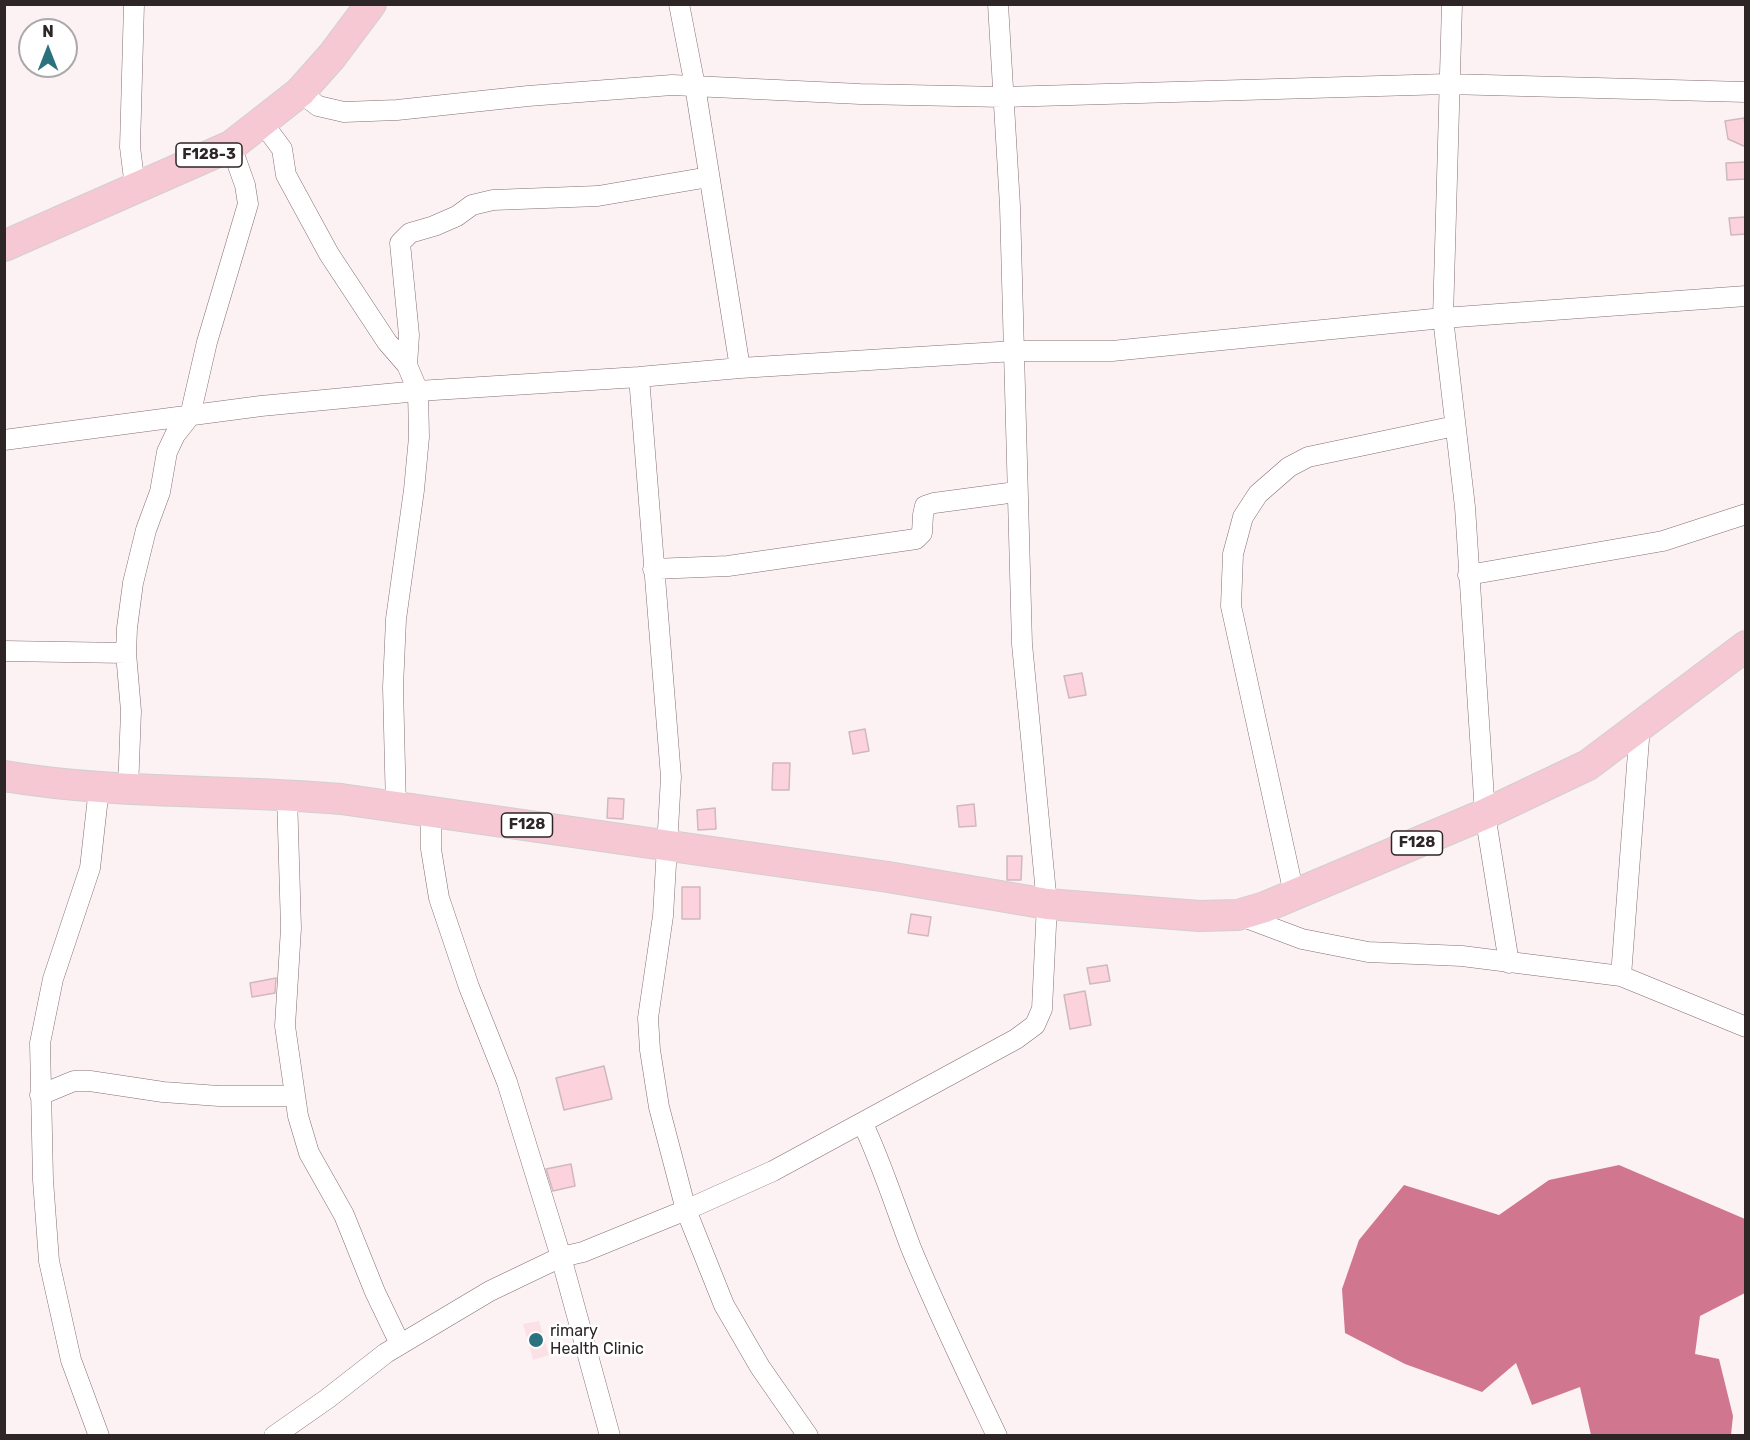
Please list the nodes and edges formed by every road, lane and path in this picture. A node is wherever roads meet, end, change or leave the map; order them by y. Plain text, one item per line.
1 (134, 4) edge
2 (371, 4) edge
3 (679, 4) edge
4 (998, 4) edge
5 (1452, 4) edge
6 (1448, 84) junction
7 (695, 86) junction
8 (300, 92) junction
9 (1746, 92) edge
10 (1004, 97) junction
11 (262, 122) junction
12 (231, 146) junction
13 (709, 177) junction
14 (135, 187) junction
15 (4, 246) edge
16 (1746, 296) edge
17 (1443, 318) junction
18 (1015, 351) junction
19 (407, 365) junction
20 (740, 368) junction
21 (639, 377) junction
22 (417, 392) junction
23 (190, 416) junction
24 (1455, 426) junction
25 (4, 440) edge
26 (1016, 492) junction
27 (1746, 514) edge
28 (653, 569) junction
29 (1468, 575) junction
30 (1746, 646) edge
31 (4, 651) edge
32 (126, 653) junction
33 (1640, 726) junction
34 (4, 776) edge
35 (99, 788) junction
36 (128, 790) junction
37 (287, 795) junction
38 (396, 808) junction
39 (431, 813) junction
40 (1485, 814) junction
41 (668, 845) junction
42 (1294, 894) junction
43 (1047, 904) junction
44 (1238, 915) junction
45 (1509, 963) junction
46 (1621, 976) junction
47 (1746, 1027) edge
48 (40, 1095) junction
49 (295, 1096) junction
50 (863, 1124) junction
51 (686, 1210) junction
52 (561, 1257) junction
53 (400, 1344) junction
54 (99, 1436) edge
55 (274, 1436) edge
56 (610, 1436) edge
57 (808, 1436) edge
58 (997, 1436) edge

1 - 14 street
2 - 8 main road, F128-3
3 - 7 street
4 - 10 street
5 - 6 street
6 - 9 street
6 - 10 street
6 - 17 street
7 - 8 street
7 - 10 street
7 - 13 street
8 - 11 main road, F128-3
10 - 18 street
11 - 12 main road, F128-3
11 - 19 street
12 - 14 main road, F128-3
12 - 23 street
13 - 19 street
13 - 20 street
14 - 15 main road, F128-3
16 - 17 street
17 - 18 street
17 - 24 street
18 - 20 street
18 - 26 street
19 - 22 street
20 - 21 street
21 - 22 street
21 - 28 street
22 - 23 street
22 - 38 street
23 - 25 street
23 - 32 street
24 - 29 street
24 - 42 street
26 - 28 street
26 - 43 street
27 - 29 street
28 - 41 street
29 - 40 street
30 - 33 main road, F128
31 - 32 street
32 - 36 street
33 - 40 main road, F128
33 - 46 street
34 - 35 main road, F128
35 - 36 main road, F128
35 - 48 street
36 - 37 main road, F128
37 - 38 main road, F128
37 - 49 street
38 - 39 main road, F128
39 - 41 main road, F128
39 - 52 street
40 - 42 main road, F128
40 - 45 street
41 - 43 main road, F128
41 - 51 street
42 - 44 main road, F128
43 - 44 main road, F128
43 - 50 street
44 - 45 street
45 - 46 street
46 - 47 street
48 - 49 street
48 - 54 street
49 - 53 street
50 - 51 street
50 - 58 street
51 - 52 street
51 - 57 street
52 - 53 street
52 - 56 street
53 - 55 street

